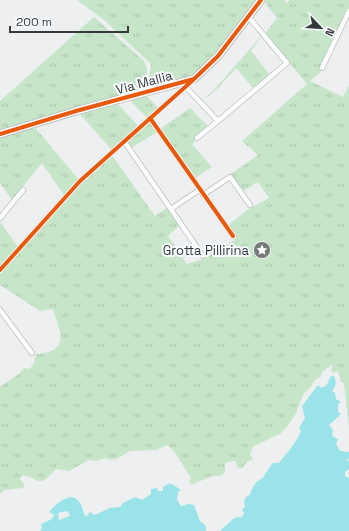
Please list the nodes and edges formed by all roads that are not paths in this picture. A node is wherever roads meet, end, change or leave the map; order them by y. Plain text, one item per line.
1 (261, 0) edge
2 (349, 11) edge
3 (248, 16) junction
4 (347, 22) edge
5 (322, 68) dead end
6 (184, 85) junction
7 (150, 118) junction
8 (218, 120) junction
9 (0, 134) edge
10 (197, 138) dead end
11 (124, 141) junction
12 (23, 190) dead end
13 (199, 190) junction
14 (203, 195) junction
15 (250, 205) dead end
16 (171, 209) junction
17 (0, 218) edge
18 (233, 236) dead end
19 (203, 256) dead end
20 (0, 270) edge
21 (0, 310) edge
22 (32, 353) dead end

1 - 3 street, Via Mallia
2 - 4 street
3 - 6 street, Via Mallia
3 - 8 street
4 - 5 street
6 - 7 street
6 - 8 street
6 - 9 street, Via Mallia
7 - 11 street
7 - 13 street
8 - 10 street
11 - 16 street
11 - 20 street
12 - 17 street
13 - 14 street
13 - 16 street
14 - 15 street
14 - 18 street
16 - 19 street
21 - 22 street

